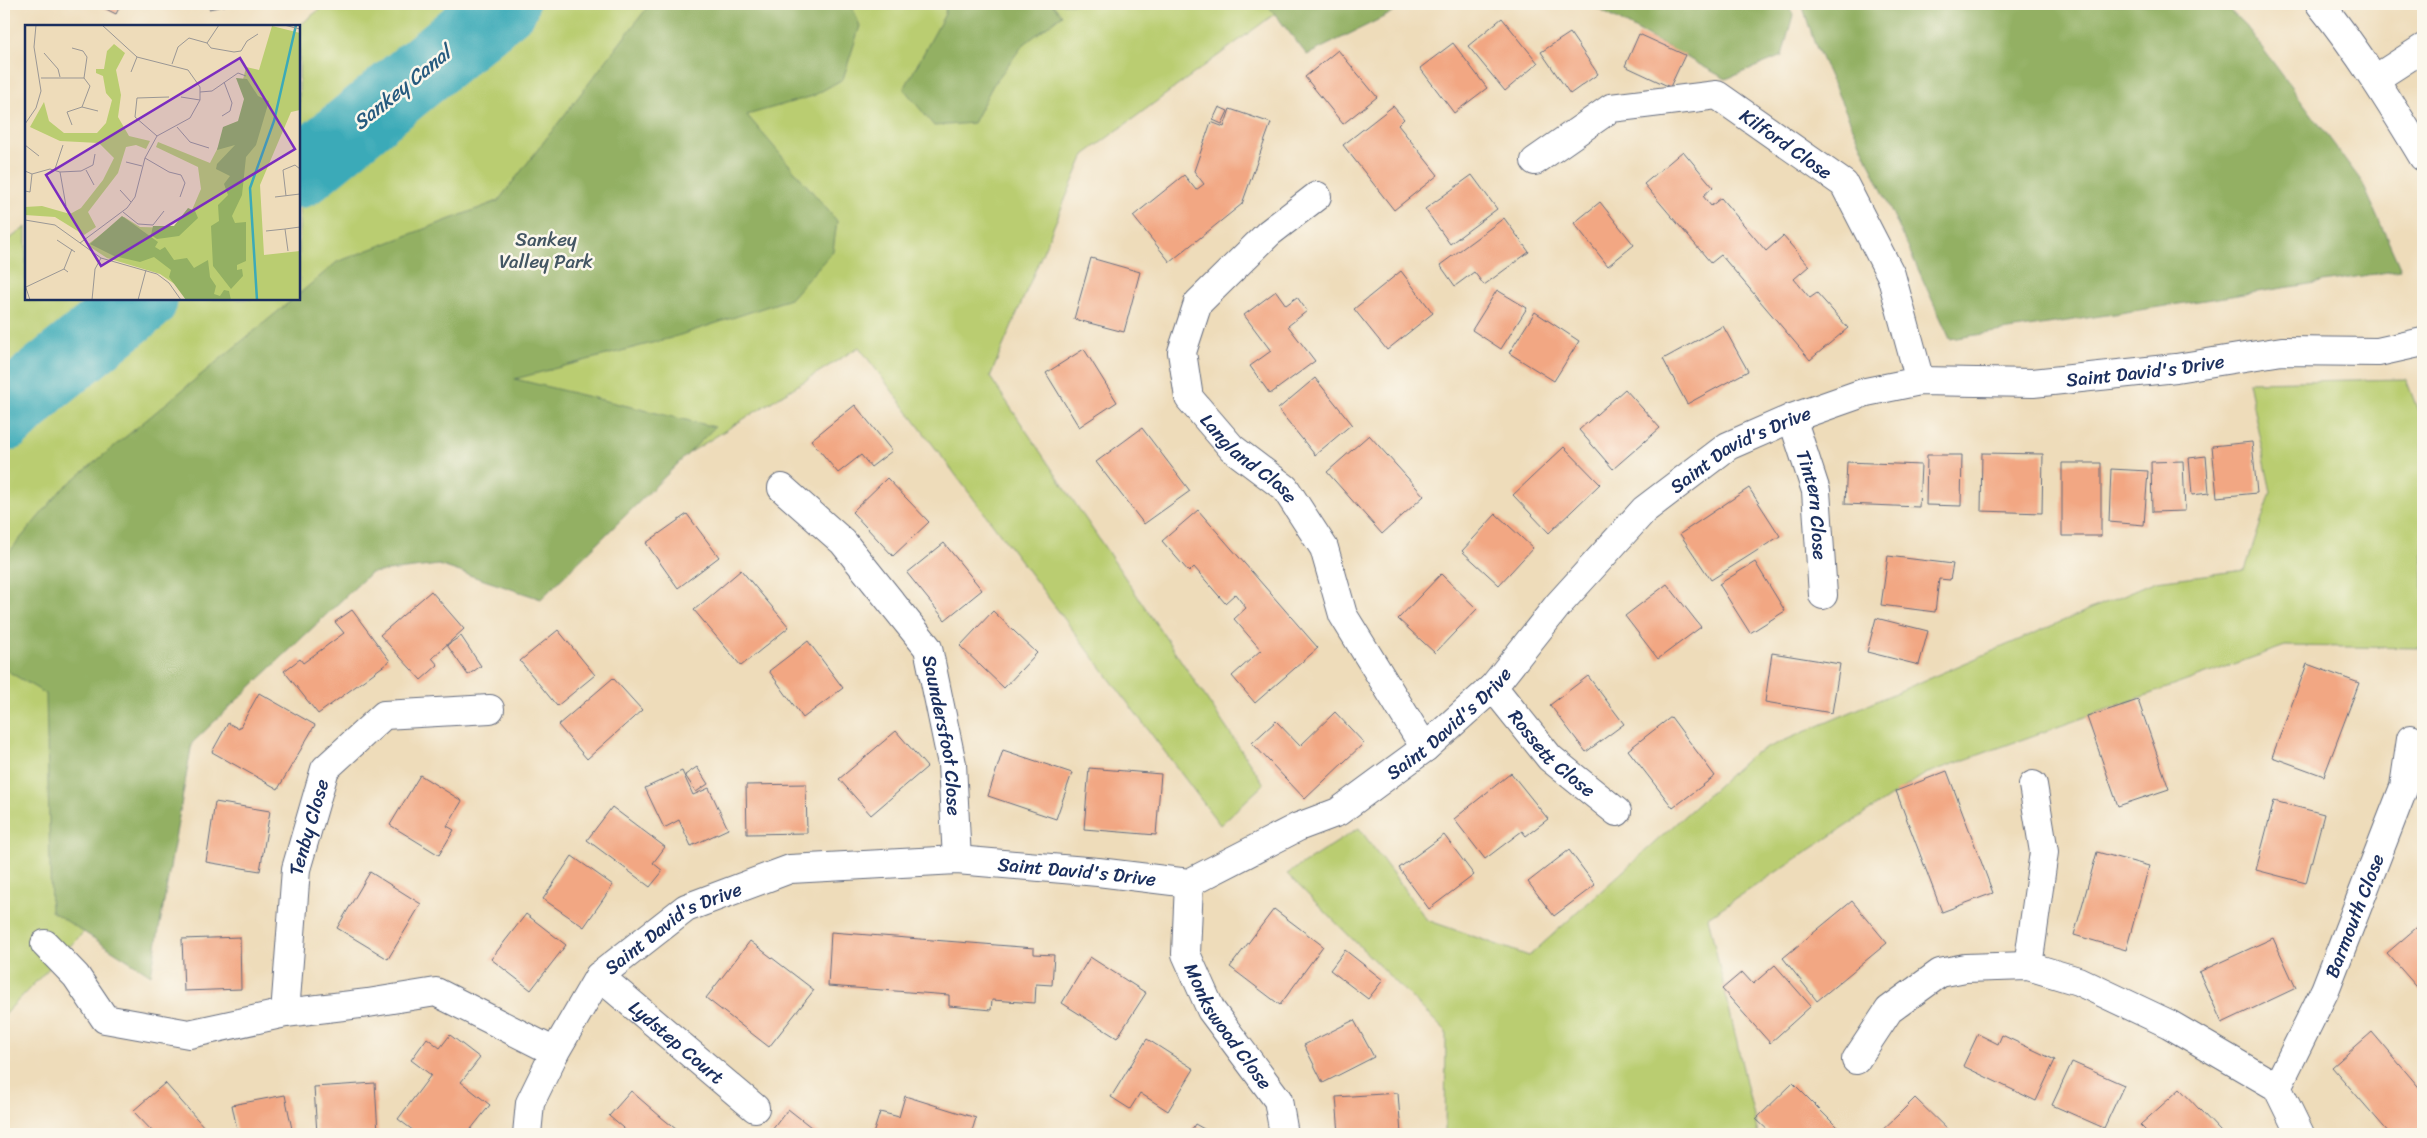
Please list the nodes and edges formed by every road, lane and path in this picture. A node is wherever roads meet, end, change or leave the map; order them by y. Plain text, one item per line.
1 (2320, 4) edge
2 (2423, 48) edge
3 (2375, 79) junction
4 (2423, 157) edge
5 (1535, 161) dead end
6 (1317, 196) dead end
7 (2423, 342) edge
8 (1920, 381) junction
9 (1792, 418) junction
10 (782, 488) dead end
11 (1823, 594) dead end
12 (1493, 688) junction
13 (490, 709) dead end
14 (2411, 739) dead end
15 (1425, 748) junction
16 (2034, 785) dead end
17 (1617, 812) dead end
18 (957, 860) junction
19 (1189, 883) junction
20 (45, 944) dead end
21 (2028, 966) junction
22 (599, 976) junction
23 (285, 1013) junction
24 (556, 1052) junction
25 (1856, 1060) dead end
26 (2276, 1087) junction
27 (756, 1108) dead end
28 (526, 1134) edge
29 (1284, 1134) edge
30 (2300, 1134) edge

1 - 3 street
2 - 3 street
3 - 4 street
5 - 8 street, Kilford Close
6 - 15 street, Langland Close
7 - 8 street, Saint David's Drive
8 - 9 street, Saint David's Drive
9 - 11 street, Tintern Close
9 - 12 street, Saint David's Drive
10 - 18 street, Saundersfoot Close
12 - 15 street, Saint David's Drive
12 - 17 street, Rossett Close
13 - 23 street, Tenby Close
14 - 26 street, Barmouth Close
15 - 19 street, Saint David's Drive
16 - 21 street
18 - 19 street, Saint David's Drive
18 - 22 street, Saint David's Drive
19 - 29 street, Monkswood Close
20 - 23 street
21 - 25 street
21 - 26 street
22 - 24 street, Saint David's Drive
22 - 27 street, Lydstep Court
23 - 24 street
24 - 28 street, Saint David's Drive
26 - 30 street

